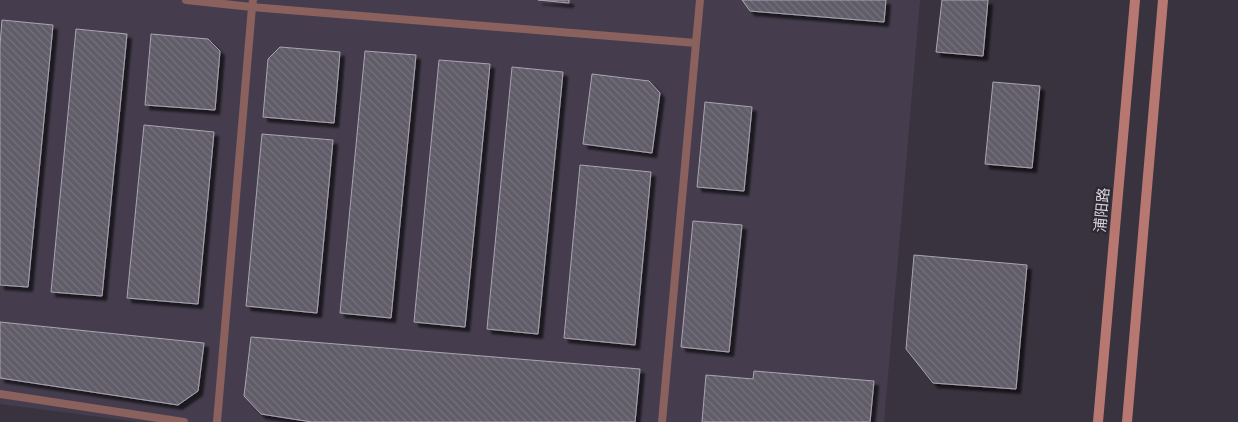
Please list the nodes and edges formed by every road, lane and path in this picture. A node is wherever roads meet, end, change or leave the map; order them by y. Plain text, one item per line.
1 (186, 0) edge
2 (700, 0) edge
3 (1135, 0) edge
4 (1164, 0) edge
5 (252, 3) edge
6 (696, 44) junction
7 (0, 394) edge
8 (184, 422) edge
9 (217, 422) edge
10 (662, 422) edge
11 (1098, 422) edge
12 (1126, 422) edge

1 - 5 lane
2 - 6 lane
3 - 11 street, 浦阳路
4 - 12 street
5 - 6 lane
5 - 9 lane
6 - 10 lane
7 - 8 lane

